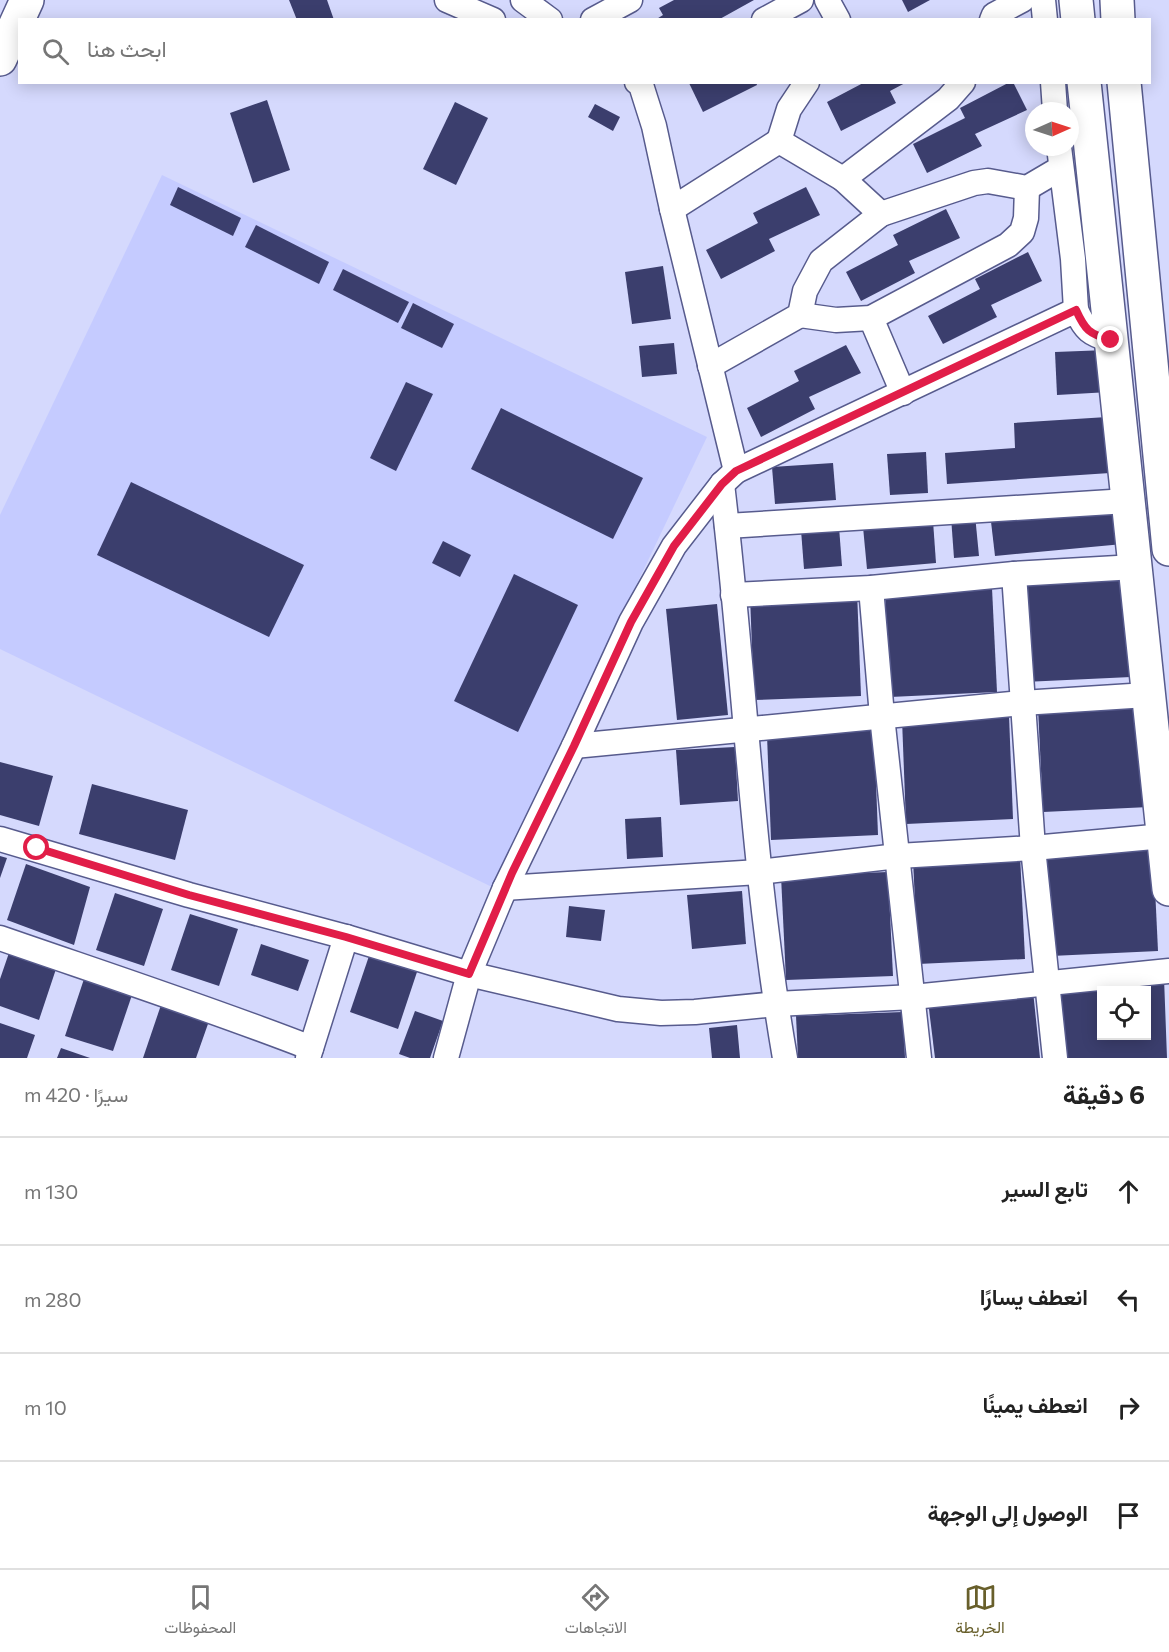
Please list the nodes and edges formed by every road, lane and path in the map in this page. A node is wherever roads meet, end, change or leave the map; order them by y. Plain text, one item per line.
1 (27, 0) edge
2 (447, 0) edge
3 (523, 0) edge
4 (630, 0) edge
5 (801, 0) edge
6 (827, 0) edge
7 (1022, 0) edge
8 (1043, 0) edge
9 (1076, 0) edge
10 (1117, 0) edge
11 (19, 18) edge
12 (488, 18) edge
13 (547, 18) edge
14 (597, 18) edge
15 (768, 18) edge
16 (837, 18) edge
17 (986, 18) edge
18 (1046, 18) edge
19 (1078, 18) edge
20 (1118, 18) edge
21 (18, 19) edge
22 (0, 58) edge
23 (641, 84) edge
24 (806, 84) edge
25 (961, 84) edge
26 (1053, 84) edge
27 (1084, 84) edge
28 (1124, 84) edge
29 (1054, 102) edge
30 (779, 141) junction
31 (1060, 158) edge
32 (843, 179) junction
33 (1028, 188) junction
34 (672, 209) junction
35 (881, 214) junction
36 (1076, 310) junction
37 (800, 315) junction
38 (871, 318) junction
39 (1111, 340) junction
40 (711, 366) junction
41 (903, 393) junction
42 (1163, 427) edge
43 (729, 477) junction
44 (1127, 501) junction
45 (727, 526) junction
46 (1169, 549) edge
47 (1135, 567) junction
48 (1014, 574) junction
49 (871, 588) junction
50 (733, 595) junction
51 (1147, 695) junction
52 (1022, 703) junction
53 (882, 716) junction
54 (747, 731) junction
55 (574, 746) junction
56 (1164, 836) junction
57 (0, 838) edge
58 (1033, 848) junction
59 (898, 856) junction
60 (759, 872) junction
61 (505, 888) junction
62 (1169, 889) edge
63 (346, 937) junction
64 (0, 938) edge
65 (1169, 971) edge
66 (469, 974) junction
67 (1046, 983) junction
68 (913, 997) junction
69 (776, 1004) junction
70 (309, 1053) edge
71 (446, 1058) edge
72 (785, 1058) edge
73 (919, 1058) edge
74 (1055, 1058) edge

1 - 11 main road
2 - 12 street
3 - 13 street
4 - 14 street
5 - 15 street
6 - 16 street
7 - 17 street
8 - 18 street
9 - 19 main road
10 - 20 main road
21 - 22 main road
23 - 34 street
24 - 30 street
25 - 32 street
26 - 29 street
27 - 39 main road
28 - 42 main road
30 - 32 street
30 - 34 street
31 - 33 street
31 - 36 street
32 - 35 street
33 - 35 street
33 - 38 street
34 - 40 street
35 - 37 street
36 - 39 street
36 - 41 street
37 - 38 street
37 - 40 street
38 - 41 street
39 - 44 main road
40 - 43 street
41 - 43 street
42 - 46 main road
43 - 45 street
43 - 55 street
44 - 45 street
44 - 47 main road
45 - 50 street
47 - 48 street
47 - 51 main road
48 - 49 street
48 - 52 street
49 - 50 street
49 - 53 street
50 - 54 street
51 - 52 street
51 - 56 main road
52 - 53 street
52 - 58 street
53 - 54 street
53 - 59 street
54 - 55 street
54 - 60 street
55 - 61 street
56 - 58 street
56 - 62 main road
57 - 63 street
58 - 59 street
58 - 67 street
59 - 60 street
59 - 68 street
60 - 61 street
60 - 69 street
61 - 66 street
63 - 66 street
63 - 70 street
64 - 70 street
65 - 67 street
66 - 69 street
66 - 71 street
67 - 68 street
67 - 74 street
68 - 69 street
68 - 73 street
69 - 72 street

